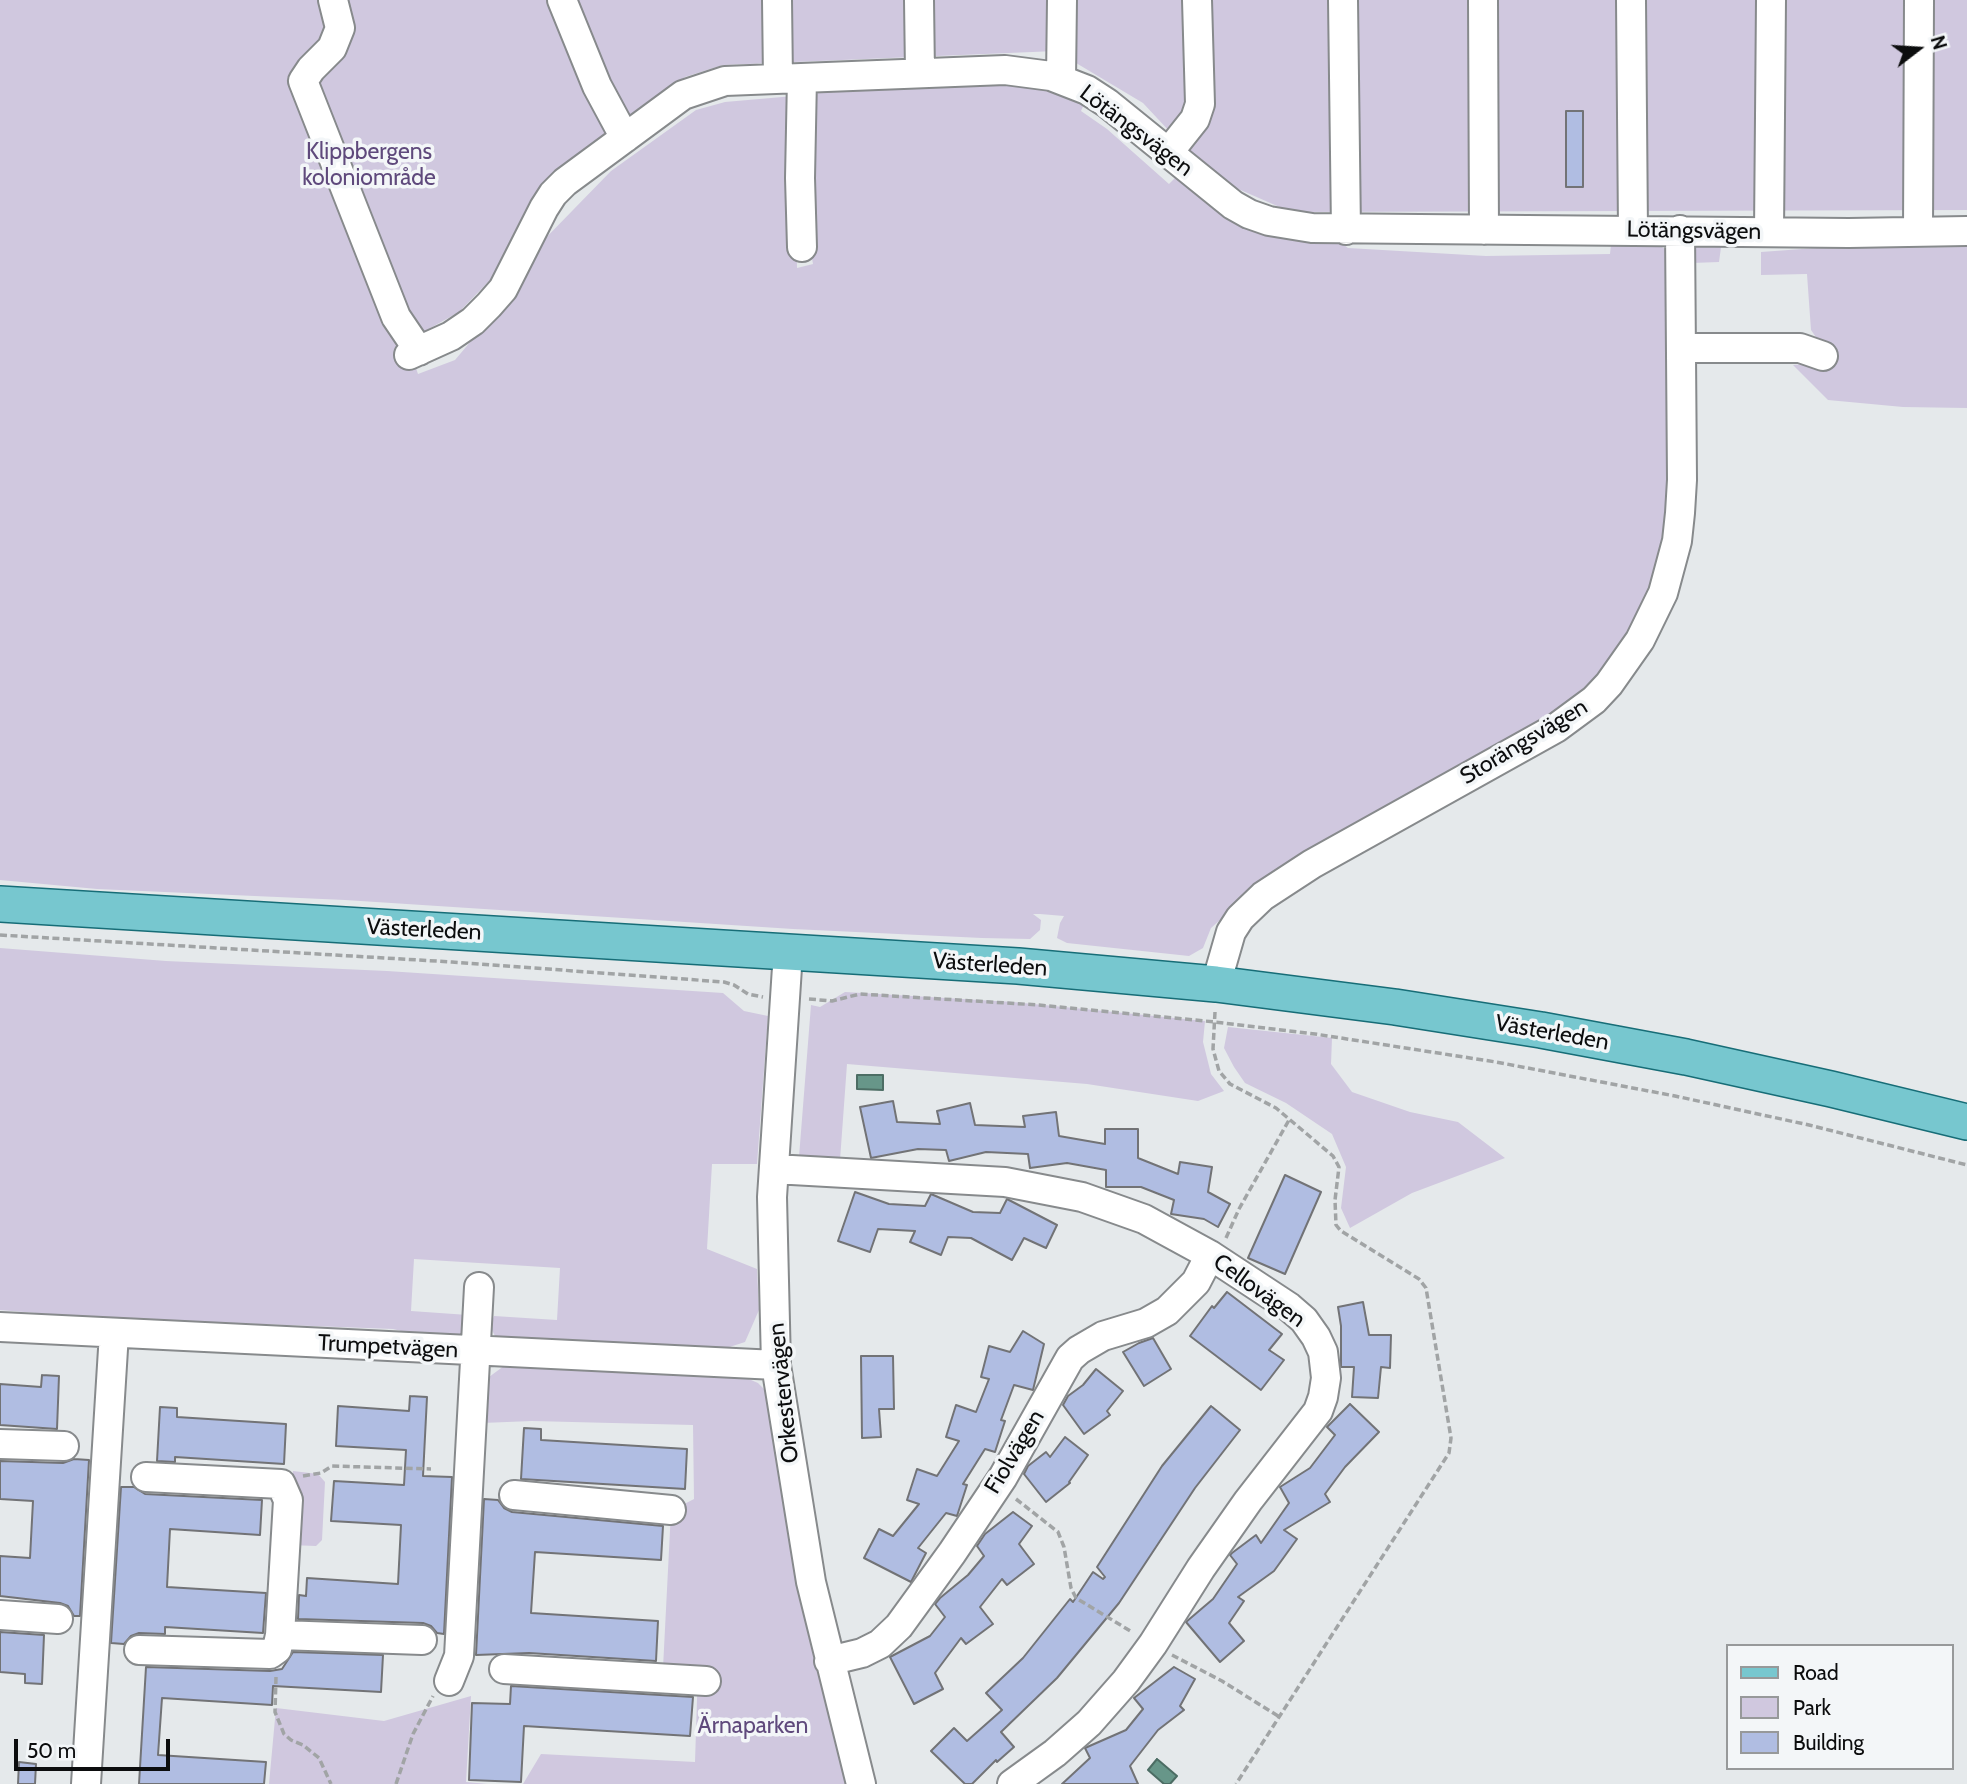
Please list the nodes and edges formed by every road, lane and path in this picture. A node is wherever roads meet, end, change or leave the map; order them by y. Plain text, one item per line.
1 (333, 0) edge
2 (562, 0) edge
3 (777, 0) edge
4 (919, 0) edge
5 (1062, 0) edge
6 (1197, 0) edge
7 (1343, 0) edge
8 (1483, 0) edge
9 (1632, 0) edge
10 (1770, 0) edge
11 (1919, 0) edge
12 (920, 73) junction
13 (790, 78) junction
14 (1061, 79) junction
15 (625, 138) junction
16 (1168, 153) junction
17 (1346, 230) junction
18 (1484, 230) junction
19 (1633, 230) junction
20 (1680, 230) junction
21 (1967, 231) edge
22 (1769, 232) junction
23 (1918, 232) junction
24 (802, 247) dead end
25 (1681, 348) junction
26 (1823, 356) dead end
27 (0, 904) edge
28 (0, 935) edge
29 (789, 952) junction
30 (1216, 984) junction
31 (786, 998) junction
32 (1215, 1022) junction
33 (1289, 1120) junction
34 (1967, 1122) edge
35 (1967, 1165) edge
36 (774, 1169) junction
37 (1210, 1255) junction
38 (480, 1287) dead end
39 (0, 1326) edge
40 (114, 1334) junction
41 (477, 1351) junction
42 (776, 1366) junction
43 (0, 1444) edge
44 (64, 1446) dead end
45 (432, 1469) dead end
46 (146, 1477) dead end
47 (281, 1484) junction
48 (996, 1487) junction
49 (514, 1495) dead end
50 (671, 1510) dead end
51 (0, 1615) edge
52 (58, 1619) dead end
53 (422, 1640) dead end
54 (278, 1642) junction
55 (1153, 1644) junction
56 (139, 1650) dead end
57 (829, 1661) junction
58 (505, 1669) dead end
59 (449, 1681) joint
60 (705, 1681) dead end
61 (1278, 1716) junction
62 (86, 1784) edge
63 (331, 1784) edge
64 (396, 1784) edge
65 (861, 1784) edge
66 (1012, 1784) edge
67 (1236, 1784) edge

1 - 15 street, Lötängsvägen
2 - 15 street
3 - 13 street
4 - 12 street
5 - 14 street
6 - 16 street
7 - 17 street
8 - 18 street
9 - 19 street
10 - 22 street
11 - 23 street
12 - 13 street, Lötängsvägen
12 - 14 street, Lötängsvägen
13 - 15 street, Lötängsvägen
13 - 24 street
14 - 16 street, Lötängsvägen
16 - 17 street, Lötängsvägen
17 - 18 street, Lötängsvägen
18 - 19 street, Lötängsvägen
19 - 20 street, Lötängsvägen
20 - 22 street, Lötängsvägen
20 - 25 street, Storängsvägen
21 - 23 street, Lötängsvägen
22 - 23 street, Lötängsvägen
25 - 26 street
25 - 30 street, Storängsvägen
27 - 29 main road, Västerleden
28 - 31 path
29 - 30 main road, Västerleden
29 - 31 street, Orkestervägen
30 - 32 path
30 - 34 main road, Västerleden
31 - 32 path
31 - 36 street, Orkestervägen
32 - 33 path
32 - 35 path
33 - 37 path
33 - 61 path
36 - 37 street, Cellovägen
36 - 42 street, Orkestervägen
37 - 48 street, Fiolvägen
37 - 55 street, Cellovägen
38 - 41 street
39 - 40 street, Trumpetvägen
40 - 41 street, Trumpetvägen
40 - 62 street
41 - 42 street, Trumpetvägen
41 - 59 street
42 - 57 street, Orkestervägen
43 - 44 street
45 - 47 path
46 - 47 street
47 - 54 street
48 - 55 path
48 - 57 street, Fiolvägen
49 - 50 street
51 - 52 street
53 - 54 street
54 - 56 street
54 - 63 path
55 - 61 path
55 - 66 street, Cellovägen
57 - 65 street, Orkestervägen
58 - 60 street
59 - 64 path
61 - 67 path

